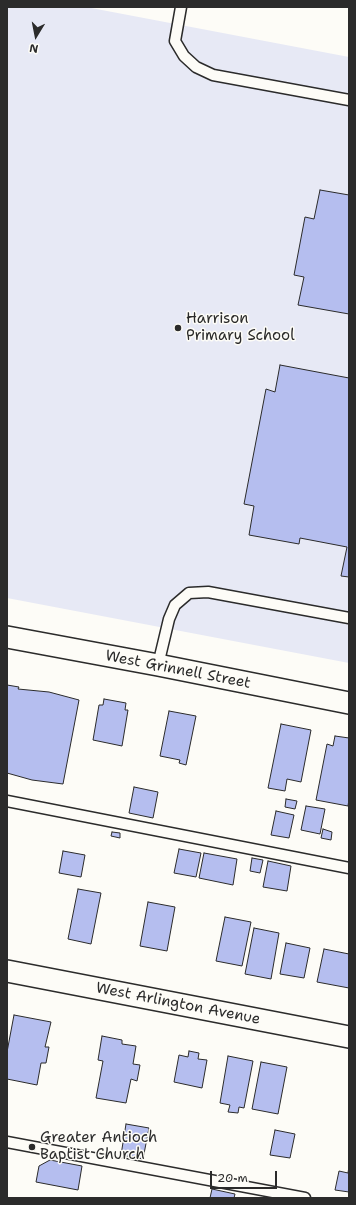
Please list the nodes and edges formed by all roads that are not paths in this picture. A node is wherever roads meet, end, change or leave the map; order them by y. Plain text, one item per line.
1 (181, 7) edge
2 (349, 100) edge
3 (349, 618) edge
4 (7, 637) edge
5 (158, 665) junction
6 (349, 703) edge
7 (7, 801) edge
8 (349, 868) edge
9 (7, 972) edge
10 (349, 1037) edge
11 (7, 1142) edge
12 (305, 1198) edge

1 - 2 lane
3 - 5 lane
4 - 5 street, West Grinnell Street
5 - 6 street, West Grinnell Street
7 - 8 lane
9 - 10 street, West Arlington Avenue
11 - 12 lane

